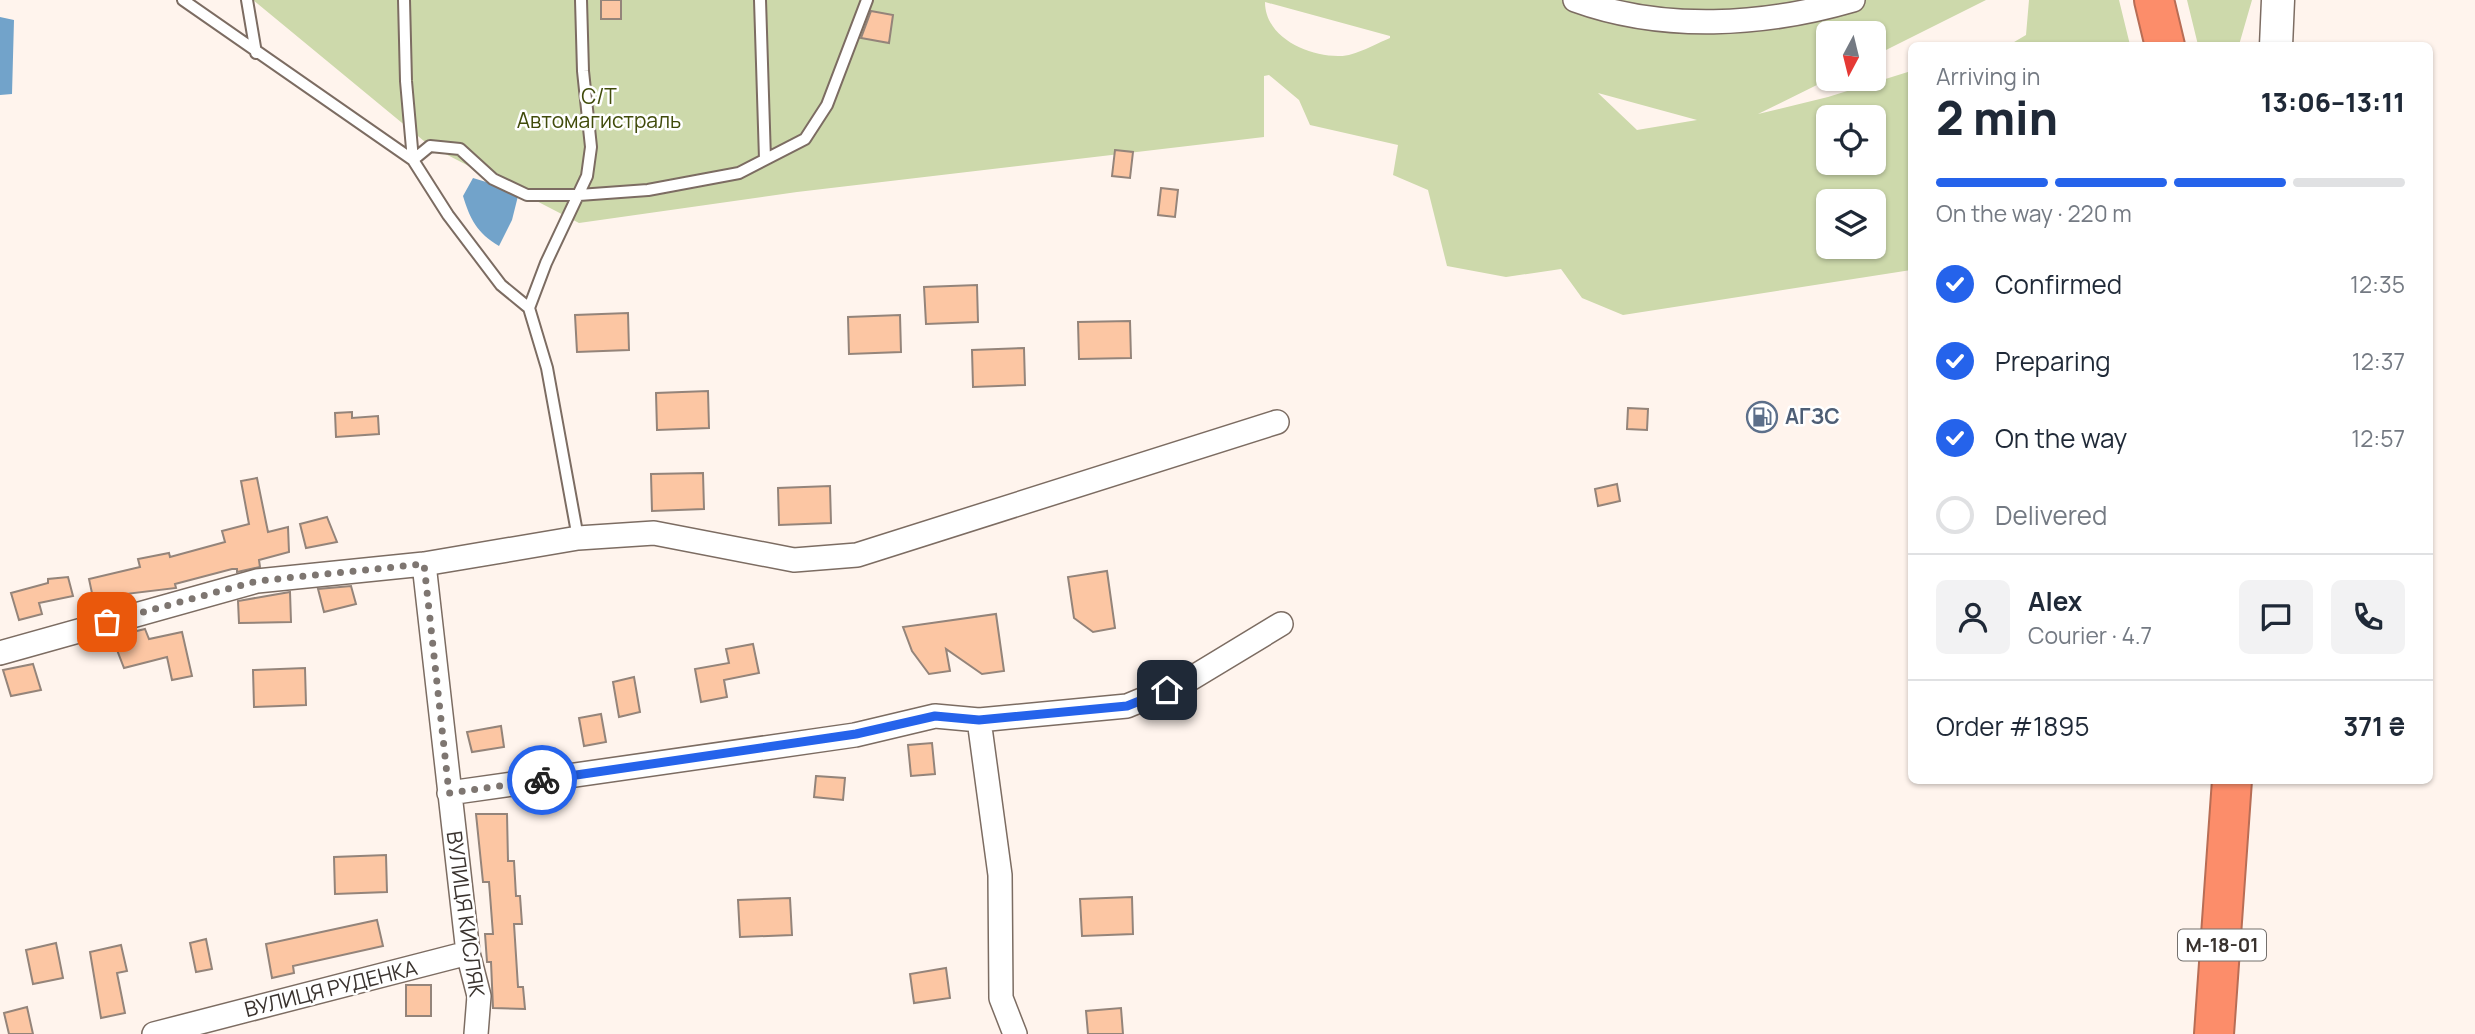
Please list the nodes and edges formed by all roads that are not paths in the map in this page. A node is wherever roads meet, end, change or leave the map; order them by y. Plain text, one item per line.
1 (183, 0) edge
2 (247, 0) edge
3 (404, 0) edge
4 (581, 0) edge
5 (760, 0) edge
6 (866, 0) edge
7 (1575, 0) edge
8 (1853, 0) edge
9 (2154, 0) edge
10 (2278, 0) edge
11 (2164, 42) edge
12 (2276, 42) edge
13 (256, 53) junction
14 (765, 159) junction
15 (414, 160) junction
16 (579, 195) junction
17 (529, 308) junction
18 (1277, 422) dead end
19 (578, 538) junction
20 (424, 564) junction
21 (1281, 624) dead end
22 (0, 653) edge
23 (979, 720) junction
24 (2232, 784) edge
25 (449, 793) junction
26 (468, 953) junction
27 (154, 1034) edge
28 (476, 1034) edge
29 (1015, 1034) edge
30 (2214, 1034) edge

1 - 13 lane
2 - 13 lane
3 - 15 lane
4 - 16 lane
5 - 14 lane
6 - 14 lane
7 - 8 street
9 - 11 highway
10 - 12 street
13 - 15 lane
14 - 16 lane
15 - 16 lane
15 - 17 lane
16 - 17 lane
17 - 19 lane
18 - 19 street
19 - 20 street
20 - 22 street
20 - 25 street, ВУЛИЦЯ КИСЛЯК
21 - 23 street
23 - 25 street
23 - 29 street
24 - 30 highway, М-18-01
25 - 26 street, ВУЛИЦЯ КИСЛЯК
26 - 27 street, ВУЛИЦЯ РУДЕНКА
26 - 28 street, ВУЛИЦЯ КИСЛЯК

